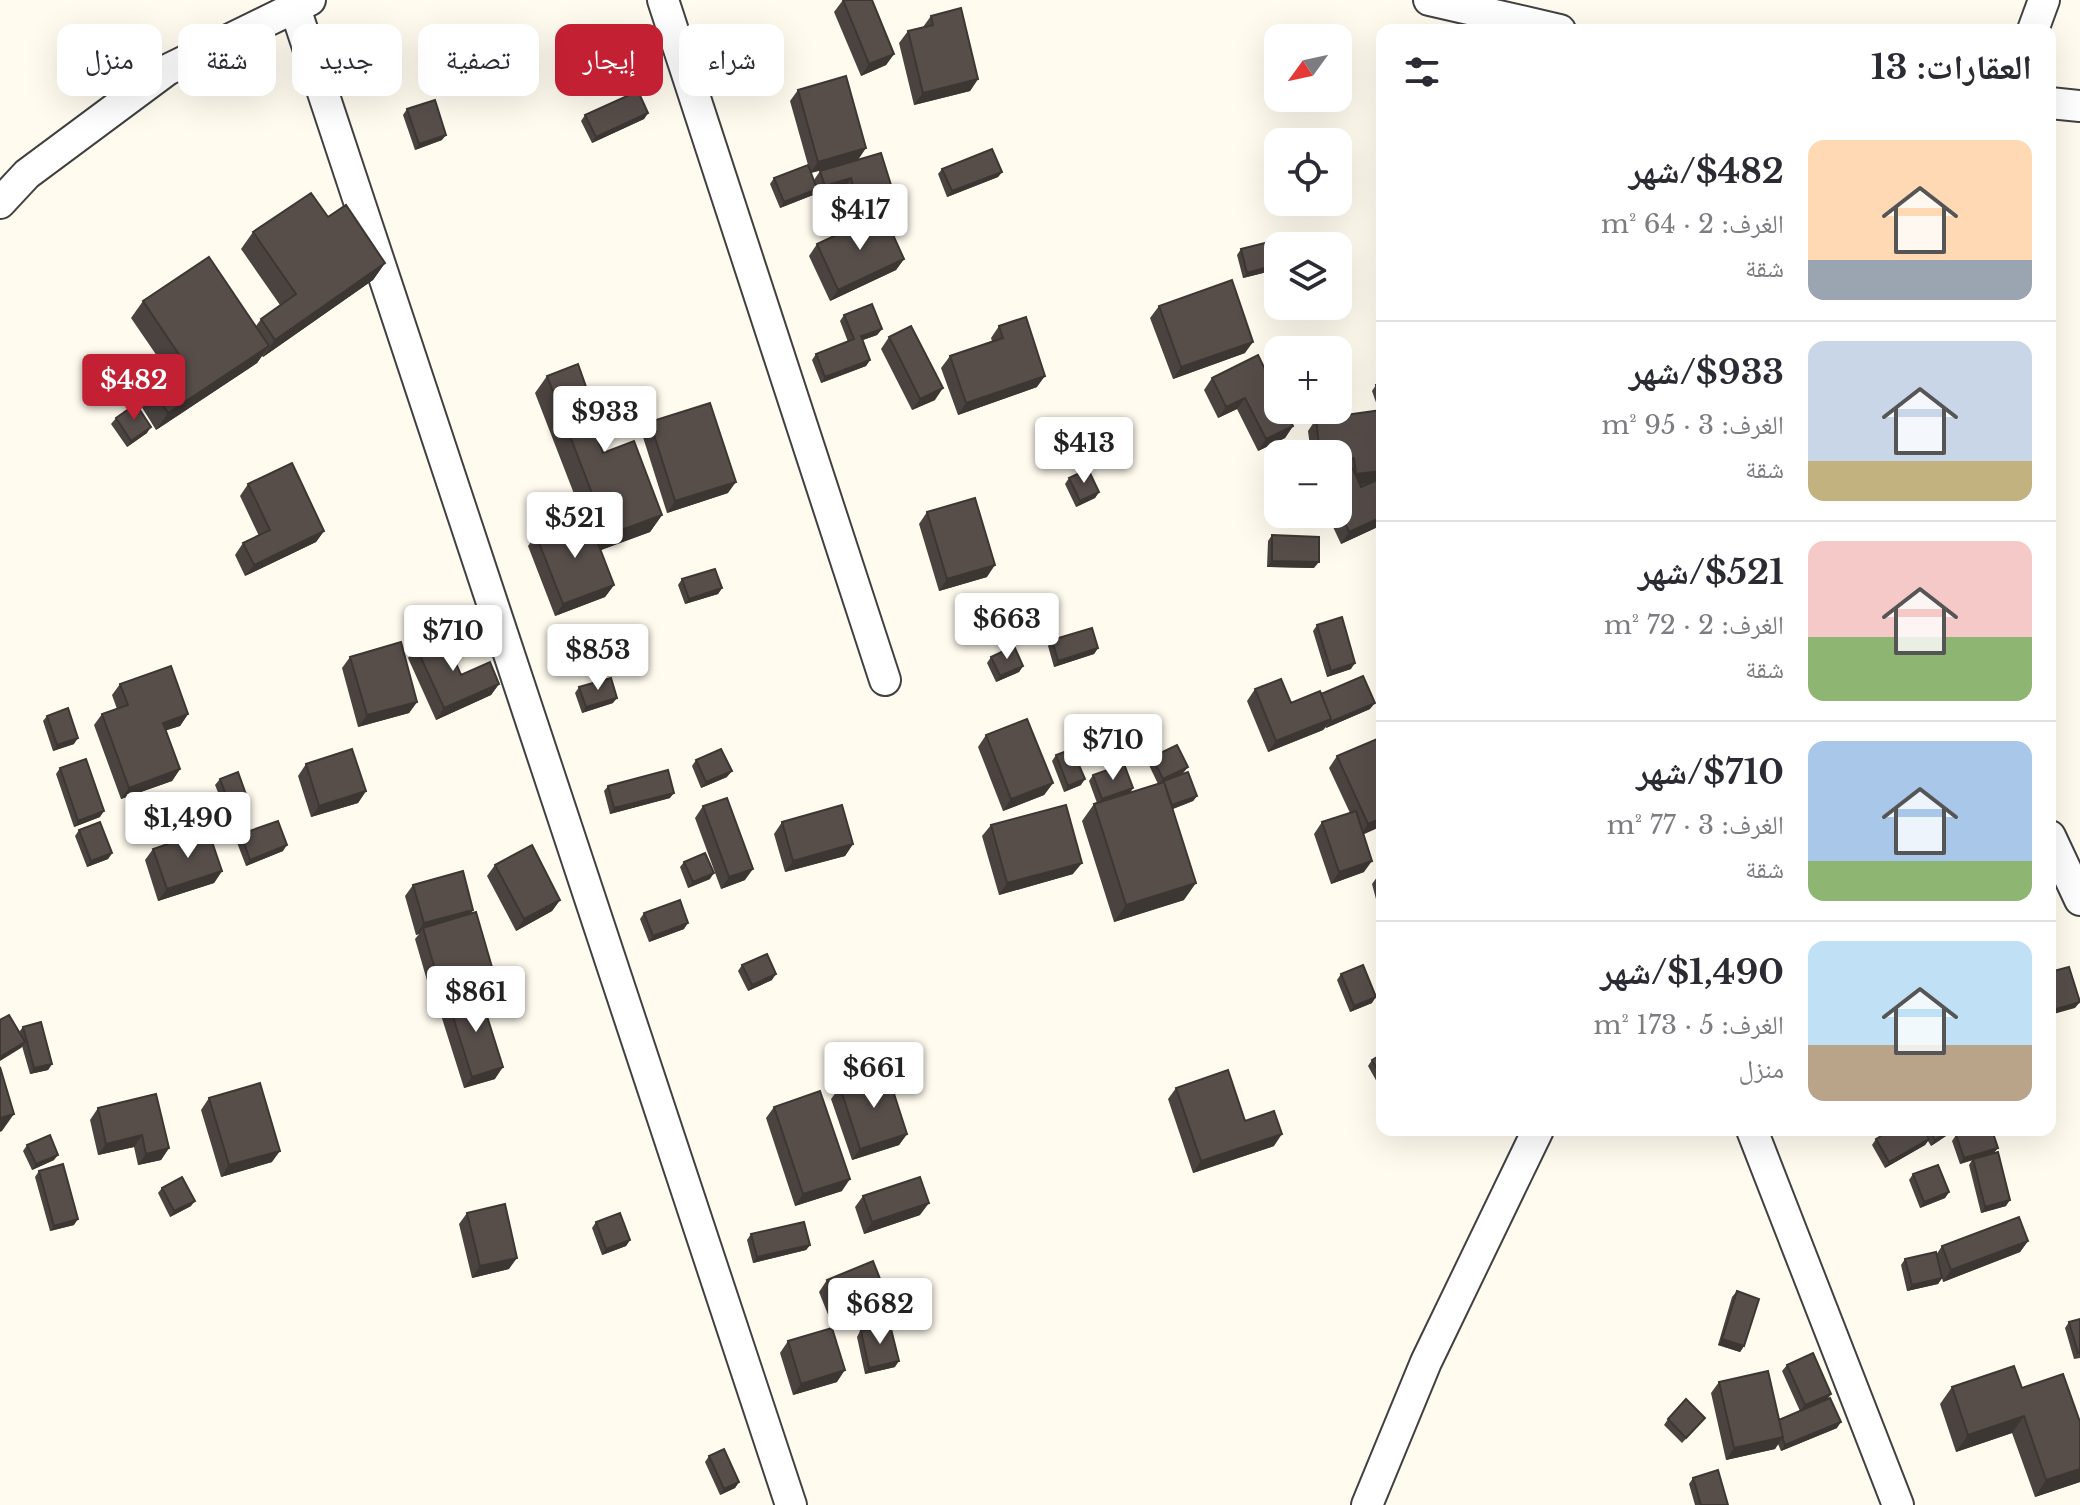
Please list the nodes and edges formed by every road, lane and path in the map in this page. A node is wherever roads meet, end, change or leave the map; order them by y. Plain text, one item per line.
1 (663, 0) edge
2 (2044, 0) edge
3 (1439, 1) edge
4 (302, 3) edge
5 (1535, 24) edge
6 (2035, 24) edge
7 (2056, 104) edge
8 (2080, 106) edge
9 (0, 203) edge
10 (885, 680) dead end
11 (2056, 849) edge
12 (2080, 900) edge
13 (1535, 1136) edge
14 (1754, 1136) edge
15 (791, 1505) edge
16 (1367, 1505) edge
17 (1898, 1505) edge

1 - 10 street
2 - 6 street
3 - 5 street
4 - 9 street
4 - 15 street
7 - 8 street
11 - 12 street
13 - 16 street
14 - 17 street

